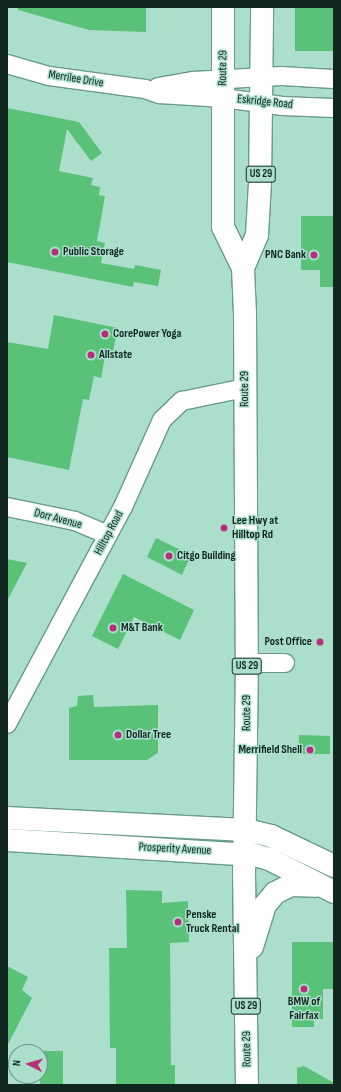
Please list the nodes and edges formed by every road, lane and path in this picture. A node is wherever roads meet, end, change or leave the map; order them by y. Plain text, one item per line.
1 (223, 7) edge
2 (262, 7) edge
3 (7, 64) edge
4 (262, 77) junction
5 (334, 79) edge
6 (146, 89) junction
7 (223, 89) junction
8 (195, 97) joint
9 (261, 102) junction
10 (334, 108) edge
11 (243, 268) junction
12 (245, 388) junction
13 (7, 507) edge
14 (108, 536) junction
15 (247, 663) junction
16 (285, 663) dead end
17 (7, 724) edge
18 (11, 815) edge
19 (246, 830) junction
20 (7, 840) edge
21 (245, 854) junction
22 (334, 866) edge
23 (333, 892) edge
24 (246, 972) junction
25 (247, 1085) edge

1 - 7 main road, Route 29 / US 29
2 - 4 main road, Route 29 / US 29
3 - 6 street, Merrilee Drive
4 - 5 street, Eskridge Road
4 - 7 street, Merrilee Drive
4 - 9 main road, Route 29 / US 29
6 - 7 street, Merrilee Drive
6 - 8 street, Merrilee Drive
7 - 8 street, Eskridge Road
7 - 9 street, Eskridge Road
7 - 11 main road, Route 29 / US 29
9 - 10 street, Eskridge Road
9 - 11 main road, Route 29 / US 29
11 - 12 main road, Route 29 / US 29
12 - 14 street, Hilltop Road
12 - 15 main road, Route 29 / US 29
13 - 14 street, Dorr Avenue
14 - 17 street, Hilltop Road
15 - 16 street
15 - 19 main road, Route 29 / US 29
18 - 19 main road, Prosperity Avenue
19 - 21 main road, Route 29 / US 29
19 - 22 main road, Prosperity Avenue
20 - 21 main road, Prosperity Avenue
21 - 23 main road, Prosperity Avenue
21 - 24 main road, Route 29 / US 29
23 - 24 main road
24 - 25 main road, Route 29 / US 29

